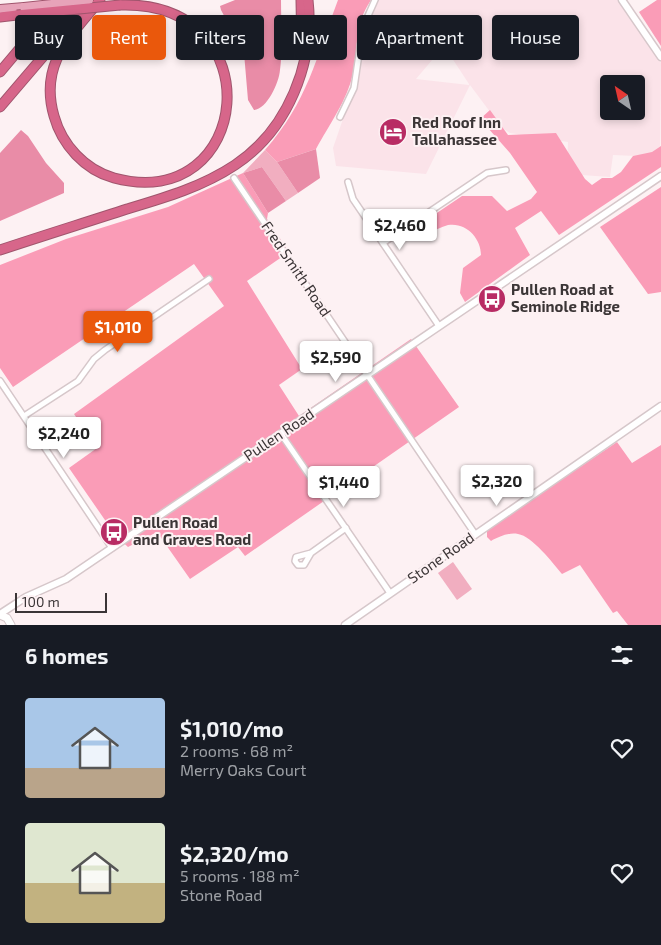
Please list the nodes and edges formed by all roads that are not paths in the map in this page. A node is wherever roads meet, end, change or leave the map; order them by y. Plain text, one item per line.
1 (60, 0) edge
2 (90, 0) edge
3 (100, 0) edge
4 (301, 0) edge
5 (308, 0) edge
6 (375, 0) edge
7 (622, 0) edge
8 (0, 9) edge
9 (0, 17) edge
10 (661, 57) edge
11 (303, 67) junction
12 (0, 72) edge
13 (0, 107) edge
14 (340, 117) dead end
15 (506, 170) dead end
16 (661, 176) edge
17 (234, 178) dead end
18 (348, 182) dead end
19 (383, 243) junction
20 (0, 250) edge
21 (209, 279) dead end
22 (439, 326) junction
23 (366, 375) junction
24 (0, 381) edge
25 (661, 406) edge
26 (24, 416) junction
27 (281, 434) junction
28 (346, 528) junction
29 (475, 534) junction
30 (112, 548) junction
31 (311, 553) dead end
32 (390, 593) junction
33 (18, 602) junction
34 (0, 615) edge
35 (11, 624) edge
36 (345, 625) edge

1 - 12 highway
2 - 8 main road, bridge
2 - 13 highway
3 - 9 highway, bridge
4 - 11 highway
5 - 11 highway
6 - 14 street
7 - 10 street
11 - 20 highway
15 - 19 street
16 - 22 street, Pullen Road
17 - 23 street, Fred Smith Road
18 - 19 street
19 - 22 street
21 - 26 street
22 - 23 street, Pullen Road
23 - 27 street, Pullen Road
23 - 29 street, Fred Smith Road
24 - 26 street
25 - 29 street, Stone Road
26 - 30 street
27 - 28 street
27 - 30 street, Pullen Road
28 - 31 street
28 - 32 street
29 - 32 street, Stone Road
30 - 33 street, Pullen Road
32 - 36 street, Stone Road
33 - 34 street, Pullen Road
33 - 35 street
34 - 35 main road

